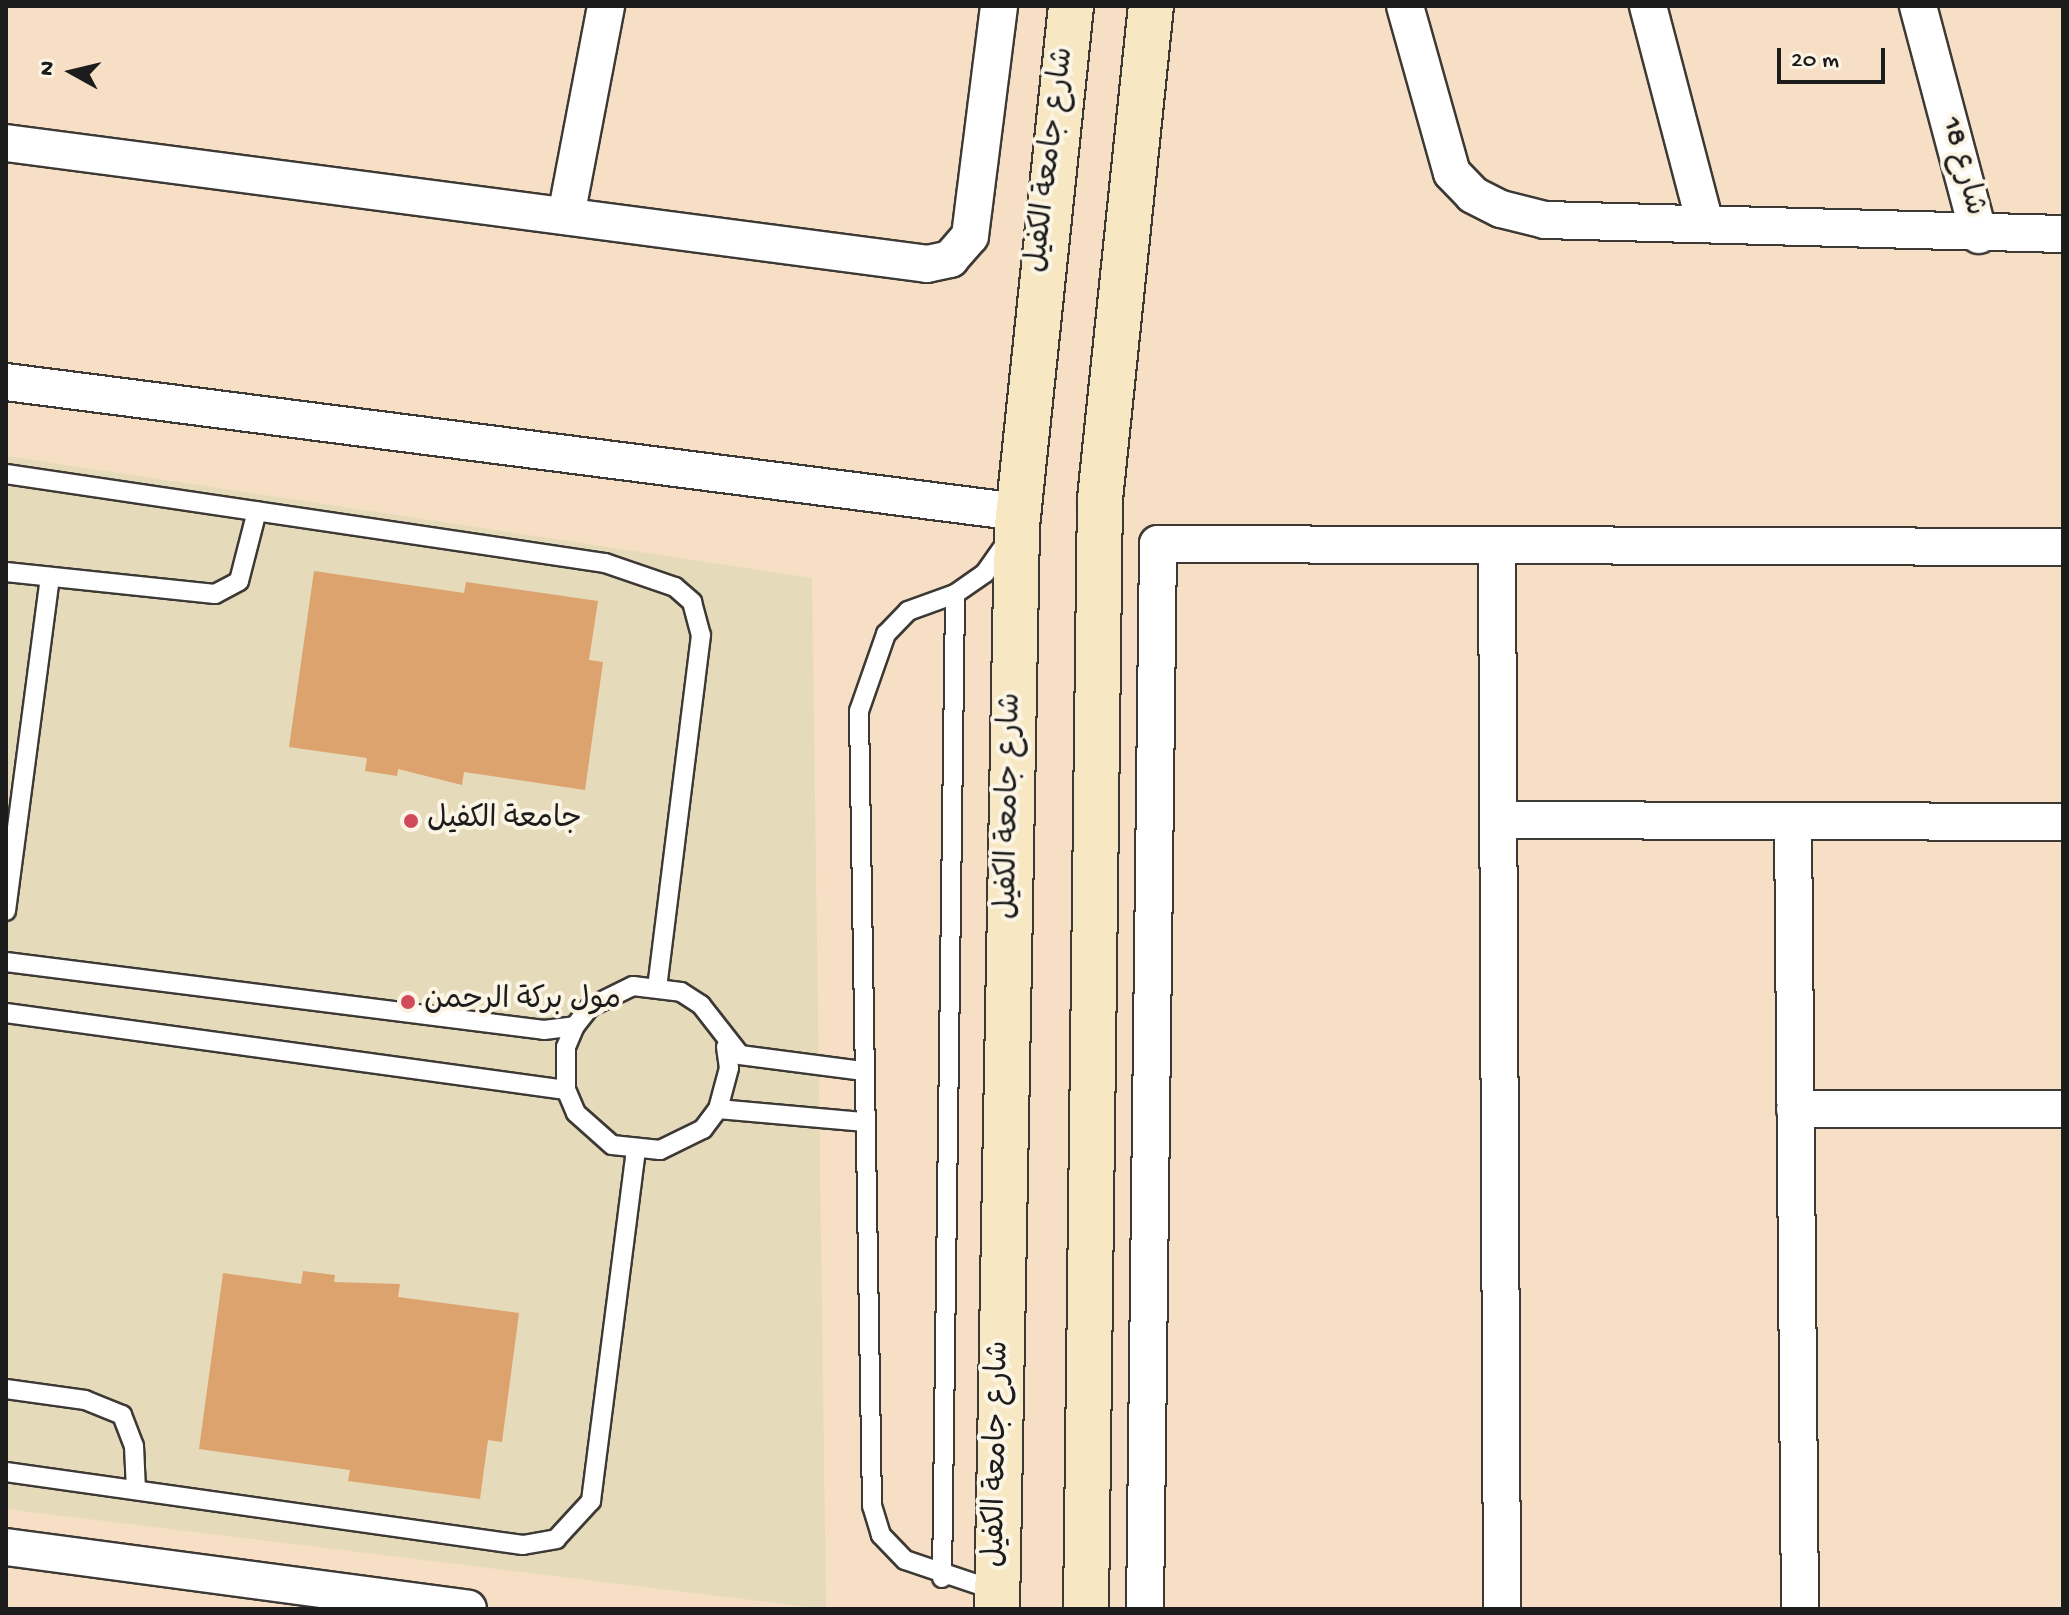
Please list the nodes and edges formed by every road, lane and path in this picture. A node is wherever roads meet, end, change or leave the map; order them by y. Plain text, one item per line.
1 (606, 6) edge
2 (999, 6) edge
3 (1071, 6) edge
4 (1151, 6) edge
5 (1405, 6) edge
6 (1648, 6) edge
7 (1918, 6) edge
8 (6, 143) edge
9 (566, 216) junction
10 (1705, 224) junction
11 (2063, 234) edge
12 (1979, 235) junction
13 (6, 382) edge
14 (6, 474) edge
15 (257, 511) junction
16 (1018, 519) junction
17 (1497, 545) junction
18 (2063, 547) edge
19 (6, 572) edge
20 (50, 577) junction
21 (955, 594) junction
22 (1498, 820) junction
23 (1793, 821) junction
24 (2063, 822) edge
25 (6, 911) edge
26 (6, 962) edge
27 (657, 986) junction
28 (6, 1013) edge
29 (575, 1026) junction
30 (726, 1047) junction
31 (864, 1071) junction
32 (566, 1090) junction
33 (718, 1109) junction
34 (1795, 1109) junction
35 (2063, 1109) edge
36 (865, 1122) junction
37 (636, 1151) junction
38 (6, 1389) edge
39 (6, 1472) edge
40 (136, 1490) junction
41 (6, 1547) edge
42 (942, 1578) junction
43 (266, 1595) edge
44 (997, 1600) edge
45 (468, 1609) edge
46 (1086, 1609) edge
47 (1145, 1609) edge
48 (1502, 1609) edge
49 (1800, 1609) edge

1 - 9 street
2 - 9 street
3 - 16 main road, شارع جامعة الكفيل
4 - 46 main road
5 - 10 street
6 - 10 street
7 - 12 street, شارع 18
8 - 9 street
10 - 12 street
11 - 12 street
13 - 16 street
14 - 15 lane
15 - 20 lane
15 - 27 lane
16 - 21 lane
16 - 44 main road, شارع جامعة الكفيل
17 - 18 street
17 - 22 street
17 - 47 street
19 - 20 lane
20 - 25 lane
21 - 31 lane
21 - 42 lane
22 - 23 street
22 - 48 street
23 - 24 street
23 - 34 street
26 - 29 lane
27 - 29 lane
27 - 30 lane
28 - 32 lane
29 - 32 lane
30 - 31 lane
30 - 33 lane
31 - 36 lane
32 - 37 lane
33 - 36 lane
33 - 37 lane
34 - 35 street
34 - 49 street
36 - 42 lane
37 - 40 lane
38 - 40 lane
39 - 40 lane
41 - 43 street
42 - 44 lane
43 - 45 street

